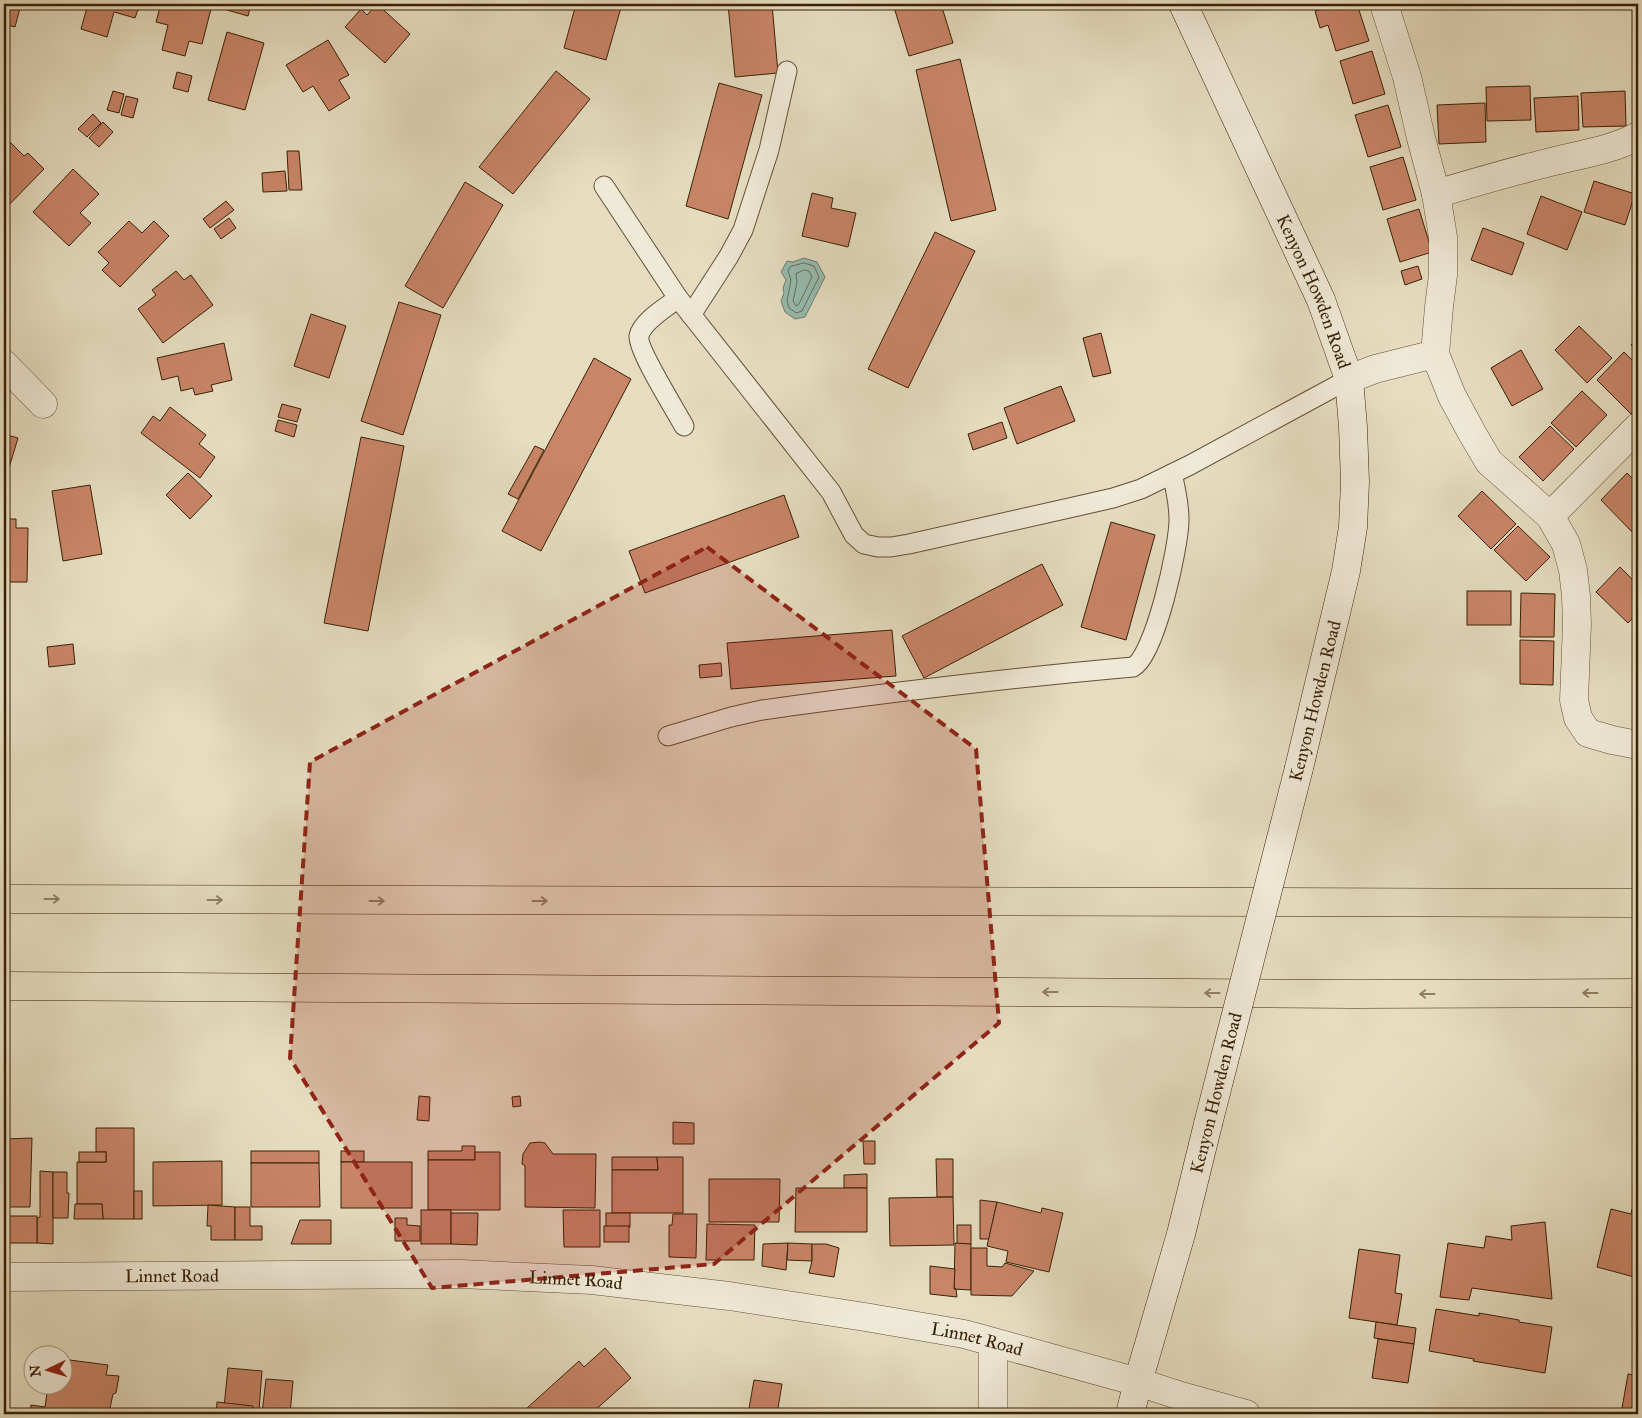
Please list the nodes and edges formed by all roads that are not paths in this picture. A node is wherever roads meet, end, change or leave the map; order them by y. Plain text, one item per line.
1 (1183, 4) edge
2 (1384, 4) edge
3 (787, 72) dead end
4 (1638, 136) edge
5 (604, 186) dead end
6 (1436, 194) junction
7 (678, 298) junction
8 (691, 316) junction
9 (1436, 354) junction
10 (4, 364) edge
11 (1349, 379) junction
12 (43, 404) dead end
13 (684, 426) dead end
14 (1638, 427) edge
15 (1172, 474) junction
16 (1550, 516) junction
17 (668, 736) dead end
18 (1638, 745) edge
19 (4, 899) edge
20 (1638, 903) edge
21 (4, 986) edge
22 (1638, 993) edge
23 (4, 1277) edge
24 (993, 1343) junction
25 (1138, 1382) junction
26 (993, 1414) edge
27 (1130, 1414) edge
28 (1246, 1414) edge

1 - 11 street, Kenyon Howden Road
2 - 6 street
3 - 8 lane
4 - 6 street
5 - 7 lane
6 - 9 street
7 - 8 lane
7 - 13 lane
8 - 15 lane
9 - 11 street
9 - 16 street
10 - 12 street
11 - 15 lane
11 - 25 street, Kenyon Howden Road, bridge
14 - 16 street
15 - 17 lane
16 - 18 street
19 -> 20 highway
22 -> 21 highway
23 - 24 street, Linnet Road
24 - 25 street, Linnet Road
24 - 26 street
25 - 27 street, Kenyon Howden Road
25 - 28 street, Linnet Road

